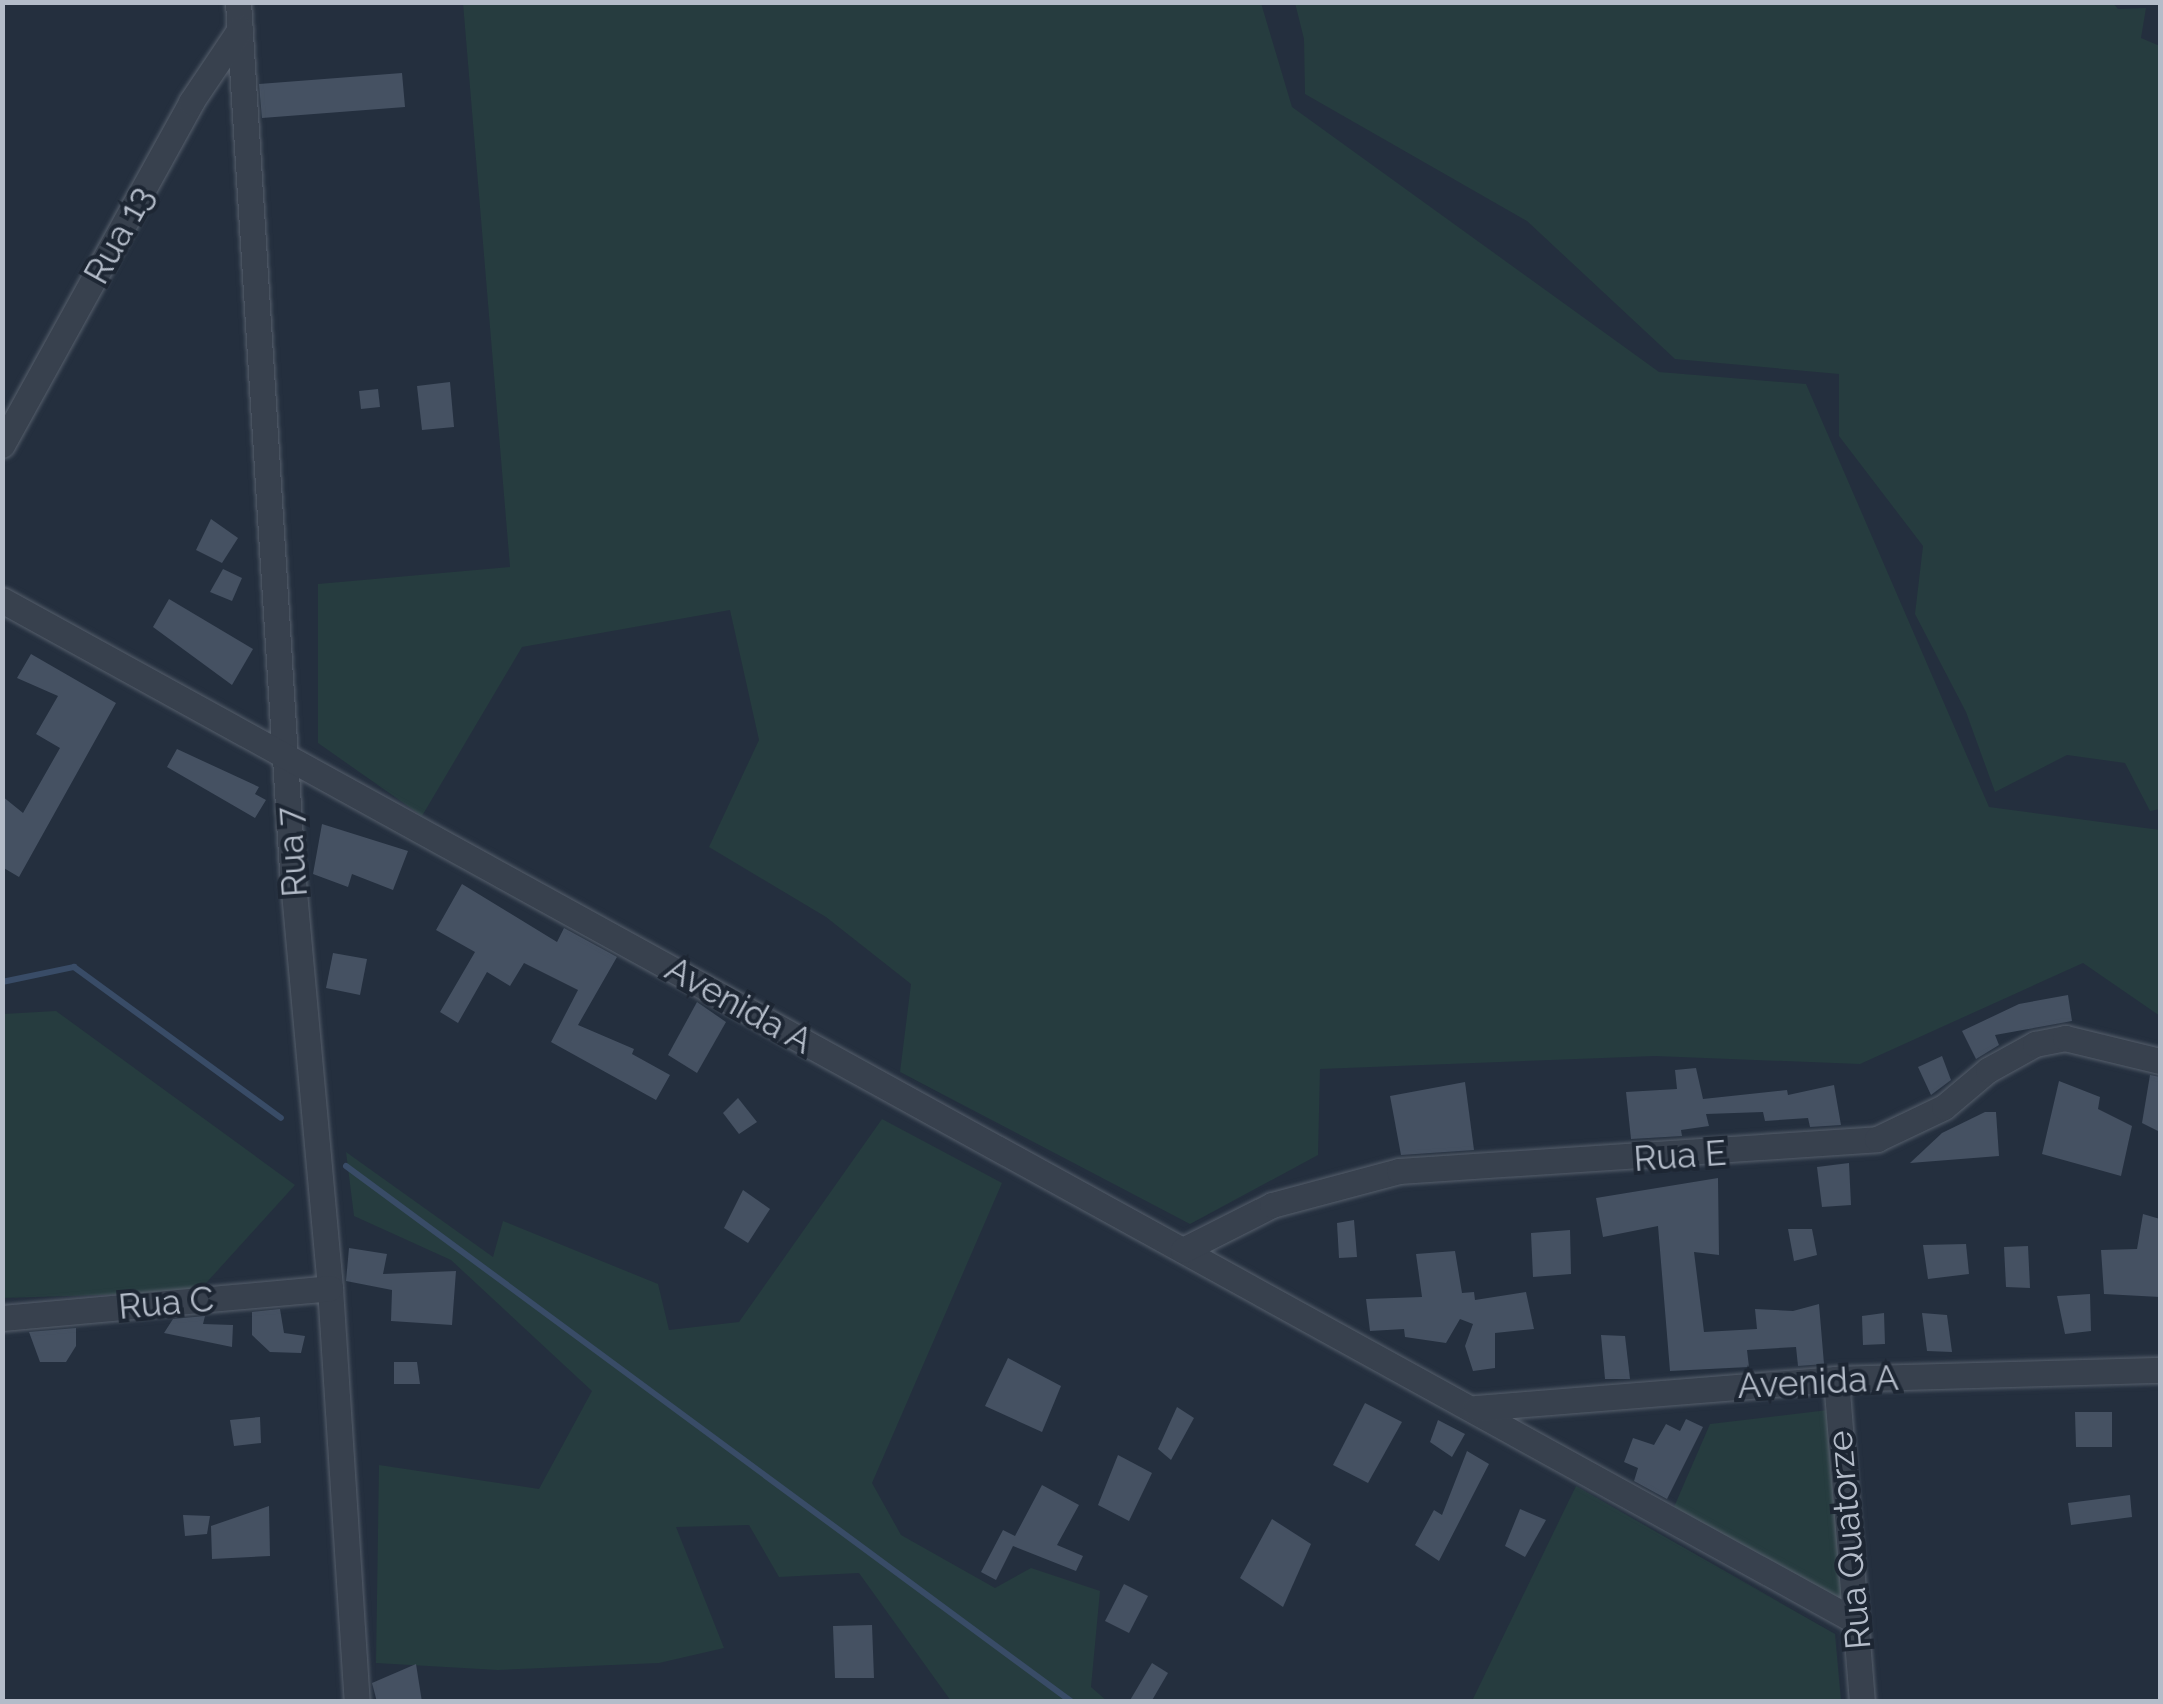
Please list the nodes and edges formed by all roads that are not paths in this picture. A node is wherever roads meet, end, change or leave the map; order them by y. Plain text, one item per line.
1 (238, 2) edge
2 (240, 29) junction
3 (2, 444) edge
4 (2, 600) edge
5 (286, 754) junction
6 (2160, 1061) edge
7 (1183, 1250) junction
8 (330, 1288) junction
9 (2, 1318) edge
10 (2160, 1370) edge
11 (1836, 1379) junction
12 (1476, 1408) junction
13 (1856, 1621) junction
14 (358, 1702) edge
15 (1862, 1702) edge

1 - 2 street, Rua 7
2 - 3 street, Rua 13
2 - 5 street, Rua 7
4 - 5 street, Avenida A
5 - 7 street, Avenida A
5 - 8 street, Rua 7
6 - 7 street, Rua E
7 - 12 street, Avenida A
8 - 9 street, Rua C
8 - 14 street, Rua 7
10 - 11 street, Avenida A
11 - 12 street, Avenida A
11 - 13 street, Rua Quatorze
12 - 13 street, Avenida A
13 - 15 street, Rua Quatorze

